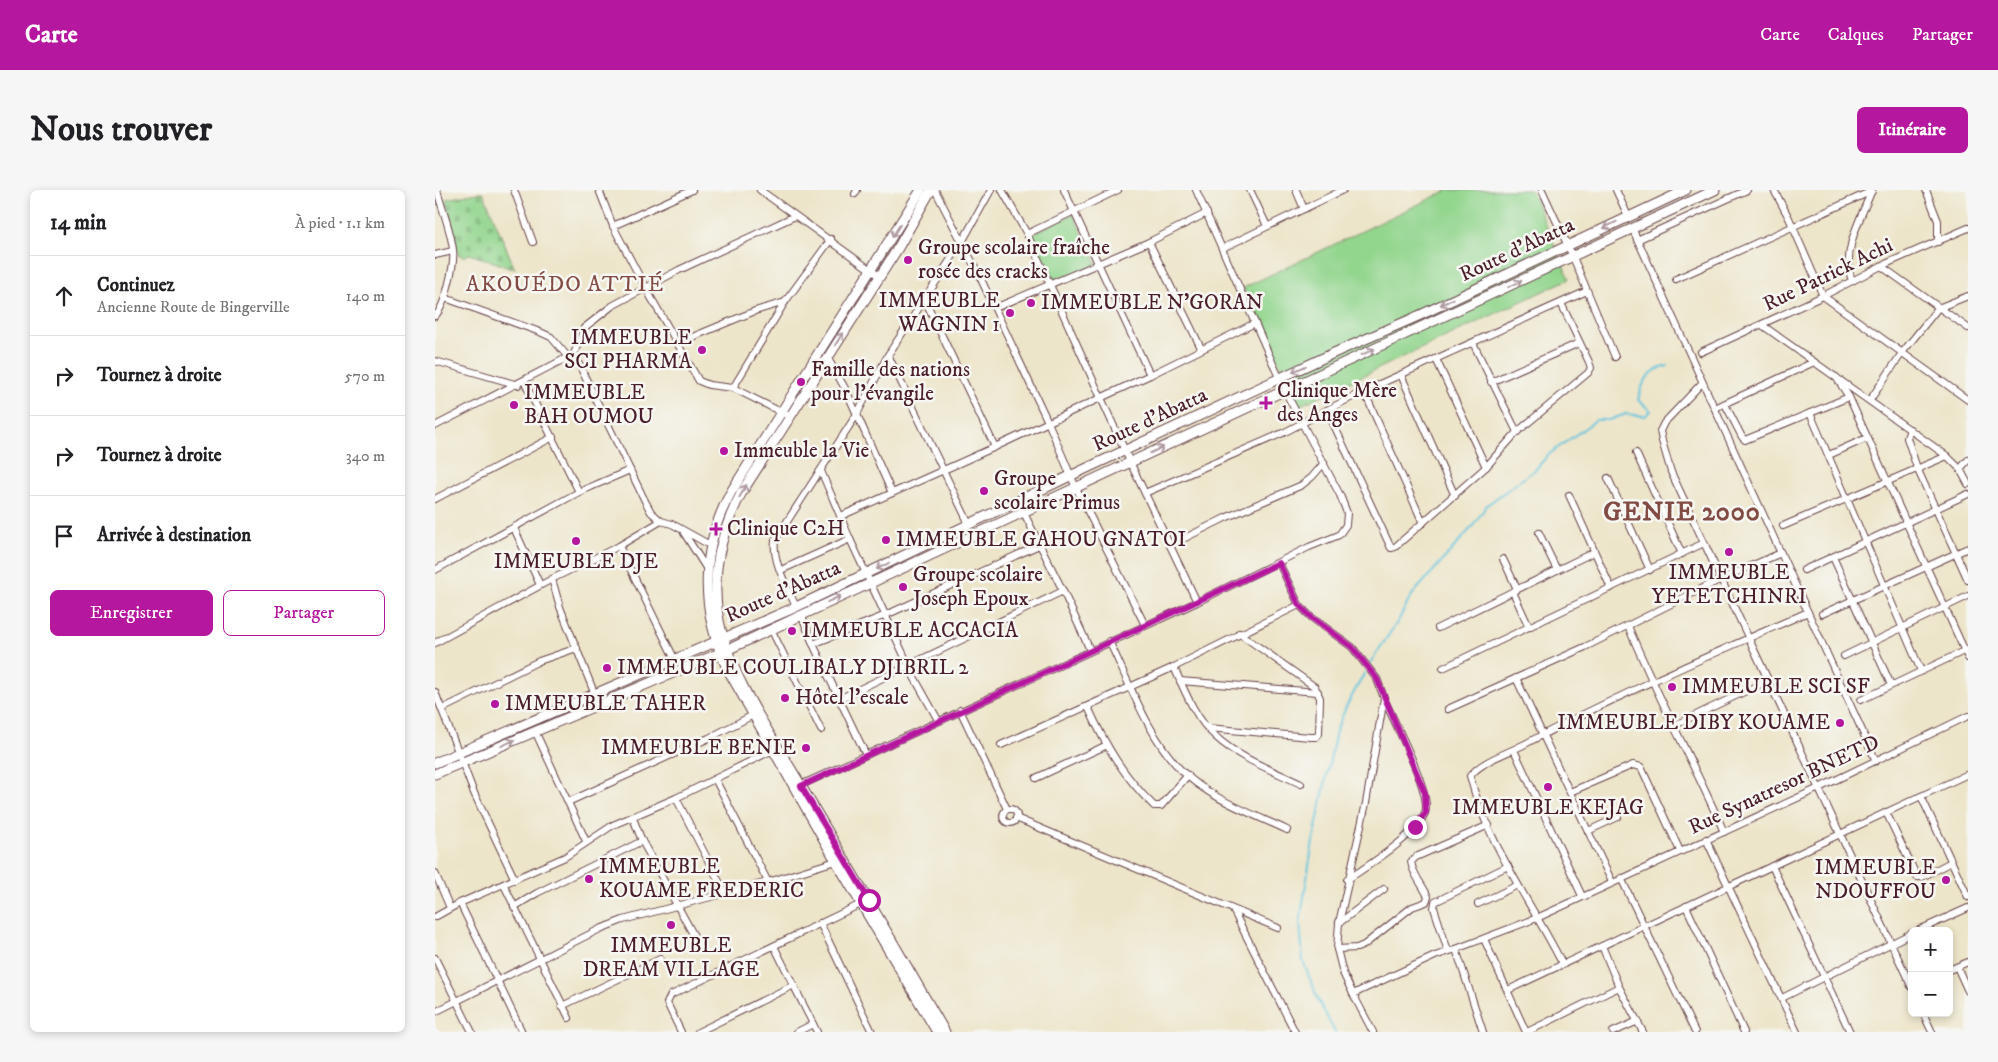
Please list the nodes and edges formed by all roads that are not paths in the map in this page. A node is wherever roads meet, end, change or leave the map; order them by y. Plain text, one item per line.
1 (514, 190) edge
2 (599, 190) edge
3 (693, 190) edge
4 (760, 190) edge
5 (921, 190) edge
6 (933, 190) edge
7 (991, 190) edge
8 (1002, 190) edge
9 (1064, 190) edge
10 (1118, 190) edge
11 (1196, 190) edge
12 (1250, 190) edge
13 (1296, 190) edge
14 (1343, 190) edge
15 (1542, 190) edge
16 (1616, 190) edge
17 (1686, 190) edge
18 (1715, 190) edge
19 (1747, 190) edge
20 (1774, 190) edge
21 (1872, 190) edge
22 (1927, 190) edge
23 (437, 191) edge
24 (1304, 208) junction
25 (1074, 211) junction
26 (1207, 213) junction
27 (795, 216) junction
28 (1628, 216) junction
29 (613, 226) junction
30 (1267, 226) junction
31 (1793, 227) junction
32 (1968, 228) edge
33 (1633, 230) junction
34 (1027, 234) junction
35 (831, 239) junction
36 (1637, 240) junction
37 (533, 242) dead end
38 (962, 242) junction
39 (1149, 242) junction
40 (1938, 242) junction
41 (1568, 245) junction
42 (1223, 248) junction
43 (453, 251) junction
44 (435, 255) edge
45 (1573, 257) junction
46 (1099, 263) junction
47 (1881, 266) junction
48 (875, 273) junction
49 (1676, 279) dead end
50 (1852, 280) junction
51 (1049, 284) junction
52 (645, 287) junction
53 (1587, 291) junction
54 (1823, 296) junction
55 (1968, 296) edge
56 (445, 298) junction
57 (925, 300) junction
58 (785, 302) junction
59 (1561, 303) junction
60 (995, 308) junction
61 (1938, 308) junction
62 (435, 316) edge
63 (1255, 322) junction
64 (1762, 325) junction
65 (1968, 328) edge
66 (1473, 343) junction
67 (1579, 343) junction
68 (678, 344) junction
69 (1201, 348) junction
70 (1701, 352) dead end
71 (1902, 353) junction
72 (571, 355) junction
73 (888, 355) junction
74 (1615, 357) dead end
75 (827, 358) junction
76 (1436, 359) junction
77 (435, 360) edge
78 (1814, 362) junction
79 (1150, 375) junction
80 (1401, 375) junction
81 (1836, 377) junction
82 (1279, 378) junction
83 (524, 381) junction
84 (1491, 382) junction
85 (1702, 383) junction
86 (518, 384) junction
87 (733, 388) junction
88 (1285, 391) junction
89 (1363, 392) junction
90 (1849, 396) junction
91 (1101, 398) junction
92 (1870, 400) junction
93 (1968, 400) edge
94 (1725, 404) junction
95 (1715, 408) junction
96 (1327, 410) junction
97 (782, 412) junction
98 (1810, 413) junction
99 (857, 414) junction
100 (791, 418) junction
101 (1048, 422) junction
102 (1301, 424) junction
103 (435, 426) edge
104 (1910, 429) junction
105 (1517, 432) junction
106 (553, 437) junction
107 (1867, 438) junction
108 (995, 447) junction
109 (1125, 452) junction
110 (1636, 453) dead end
111 (1829, 455) junction
112 (1947, 456) junction
113 (1968, 460) edge
114 (1130, 462) junction
115 (1324, 463) junction
116 (1486, 467) junction
117 (1917, 468) junction
118 (1960, 469) junction
119 (630, 470) junction
120 (821, 471) junction
121 (944, 471) junction
122 (1070, 476) junction
123 (1608, 478) dead end
124 (1887, 480) junction
125 (1968, 484) edge
126 (1076, 488) junction
127 (579, 492) junction
128 (892, 493) junction
129 (1145, 494) junction
130 (1968, 494) edge
131 (1569, 495) dead end
132 (1455, 496) junction
133 (1847, 498) junction
134 (435, 499) edge
135 (1935, 510) junction
136 (1024, 513) junction
137 (841, 516) junction
138 (661, 521) junction
139 (1423, 523) junction
140 (1906, 523) junction
141 (969, 524) junction
142 (1783, 526) dead end
143 (514, 528) junction
144 (683, 532) junction
145 (1539, 533) dead end
146 (850, 539) junction
147 (1866, 542) junction
148 (1704, 543) junction
149 (710, 545) junction
150 (1039, 545) junction
151 (1171, 545) junction
152 (619, 546) junction
153 (1968, 548) edge
154 (1594, 552) junction
155 (1781, 553) junction
156 (1955, 553) junction
157 (1682, 554) junction
158 (1833, 557) junction
159 (1503, 560) dead end
160 (1279, 563) junction
161 (1926, 566) junction
162 (435, 570) edge
163 (781, 570) junction
164 (1557, 570) junction
165 (1650, 570) junction
166 (1804, 570) dead end
167 (708, 571) junction
168 (868, 578) junction
169 (551, 579) junction
170 (1721, 579) junction
171 (1968, 580) edge
172 (540, 585) junction
173 (1884, 586) junction
174 (1611, 588) junction
175 (1063, 591) junction
176 (1515, 591) junction
177 (1968, 596) edge
178 (1852, 600) junction
179 (1197, 602) junction
180 (1299, 605) junction
181 (1945, 607) junction
182 (799, 611) junction
183 (1807, 612) junction
184 (1822, 614) dead end
185 (886, 615) junction
186 (1145, 625) junction
187 (1529, 626) junction
188 (1628, 626) junction
189 (1438, 628) dead end
190 (1903, 628) junction
191 (771, 629) junction
192 (1239, 633) junction
193 (1748, 638) junction
194 (720, 640) junction
195 (1109, 642) junction
196 (435, 643) edge
197 (1872, 643) junction
198 (813, 644) junction
199 (577, 648) junction
200 (1090, 650) junction
201 (1966, 650) edge
202 (723, 651) junction
203 (1844, 656) dead end
204 (1968, 658) edge
205 (675, 660) junction
206 (908, 664) junction
207 (1174, 667) junction
208 (1443, 668) dead end
209 (1921, 671) junction
210 (1516, 678) junction
211 (1769, 680) junction
212 (1180, 681) junction
213 (1652, 682) junction
214 (1891, 685) junction
215 (1131, 686) junction
216 (435, 692) edge
217 (1318, 692) junction
218 (594, 694) junction
219 (1383, 698) junction
220 (839, 699) junction
221 (1861, 700) dead end
222 (599, 705) junction
223 (1088, 707) junction
224 (442, 709) junction
225 (1448, 709) dead end
226 (960, 710) junction
227 (755, 713) junction
228 (1968, 716) edge
229 (937, 720) junction
230 (1675, 725) junction
231 (1209, 728) junction
232 (821, 730) dead end
233 (535, 731) junction
234 (1543, 734) junction
235 (1001, 745) dead end
236 (1105, 746) junction
237 (775, 749) junction
238 (1515, 750) junction
239 (460, 753) junction
240 (866, 755) junction
241 (1876, 761) junction
242 (435, 763) edge
243 (463, 763) junction
244 (435, 774) edge
245 (1188, 775) junction
246 (1967, 777) edge
247 (1036, 778) dead end
248 (715, 779) junction
249 (1301, 784) dead end
250 (801, 786) junction
251 (1819, 788) junction
252 (1570, 792) junction
253 (1921, 796) junction
254 (676, 798) junction
255 (568, 802) junction
256 (1007, 809) junction
257 (1886, 812) junction
258 (1618, 817) dead end
259 (633, 818) junction
260 (1016, 818) junction
261 (1489, 825) junction
262 (1287, 830) dead end
263 (1588, 831) junction
264 (1724, 832) junction
265 (1840, 834) junction
266 (1707, 839) junction
267 (586, 841) junction
268 (642, 841) junction
269 (1680, 851) junction
270 (839, 860) junction
271 (1951, 862) junction
272 (1508, 866) junction
273 (1772, 866) junction
274 (435, 873) edge
275 (1621, 878) junction
276 (515, 880) junction
277 (1347, 880) junction
278 (767, 882) junction
279 (1612, 882) junction
280 (504, 885) junction
281 (1519, 885) junction
282 (1729, 886) junction
283 (1384, 889) dead end
284 (725, 893) junction
285 (1582, 896) junction
286 (1968, 897) edge
287 (865, 902) junction
288 (460, 903) junction
289 (1478, 904) dead end
290 (677, 905) junction
291 (1686, 906) junction
292 (514, 907) junction
293 (450, 908) junction
294 (1968, 908) edge
295 (1233, 910) junction
296 (435, 917) edge
297 (1537, 918) junction
298 (820, 923) junction
299 (1339, 923) junction
300 (1645, 924) junction
301 (1926, 927) edge
302 (1278, 928) dead end
303 (1908, 935) edge
304 (1484, 939) junction
305 (1891, 943) junction
306 (774, 946) junction
307 (1602, 946) junction
308 (700, 947) dead end
309 (1337, 949) junction
310 (1456, 949) junction
311 (1448, 951) junction
312 (435, 958) edge
313 (541, 959) junction
314 (661, 959) dead end
315 (1968, 962) edge
316 (1563, 965) junction
317 (1957, 967) junction
318 (1953, 968) edge
319 (1825, 978) junction
320 (1908, 979) edge
321 (498, 981) junction
322 (795, 985) junction
323 (1619, 987) junction
324 (1507, 990) junction
325 (1968, 991) edge
326 (1353, 994) junction
327 (1782, 998) junction
328 (455, 1001) junction
329 (562, 1006) junction
330 (435, 1012) edge
331 (1925, 1017) edge
332 (569, 1018) dead end
333 (1638, 1021) junction
334 (813, 1024) junction
335 (472, 1032) edge
336 (522, 1032) edge
337 (681, 1032) edge
338 (698, 1032) edge
339 (797, 1032) edge
340 (817, 1032) edge
341 (872, 1032) edge
342 (937, 1032) edge
343 (945, 1032) edge
344 (1295, 1032) edge
345 (1373, 1032) edge
346 (1483, 1032) edge
347 (1527, 1032) edge
348 (1613, 1032) edge
349 (1643, 1032) edge
350 (1695, 1032) edge
351 (1744, 1032) edge
352 (1797, 1032) edge
353 (1850, 1032) edge
354 (1932, 1032) edge

1 - 37 street
2 - 29 street
3 - 29 street
4 - 27 street
5 -> 48 street
6 - 38 street
6 - 48 street
7 - 38 street
8 - 34 street
9 - 25 street
10 - 25 street
11 - 26 street
12 - 30 street
13 - 24 street
14 - 24 street
15 - 41 street
16 - 28 street
17 - 28 street, Route d'Abatta
18 - 33 street, Route d'Abatta
19 - 36 street
20 - 31 street
21 - 31 street
21 - 50 street
22 - 40 street
23 - 43 street
24 - 30 street
25 - 34 street
25 - 46 street
26 - 39 street
26 - 42 street
27 - 35 street
27 - 52 street
28 -> 41 street, Route d'Abatta
29 - 52 street
30 - 42 street
31 - 49 street
31 - 54 street
32 - 40 street, Rue Patrick Achi
33 - 36 street
33 - 45 street, Route d'Abatta
34 - 51 street
35 - 48 street
35 - 58 street
36 - 85 street
38 - 57 street
38 - 60 street
39 - 46 street
39 - 69 street
40 - 47 street, Rue Patrick Achi
41 - 45 street
41 -> 82 street, Route d'Abatta
42 - 63 street
43 - 44 street
43 - 56 street
45 - 53 street
88 -> 45 street, Route d'Abatta
46 - 51 street
46 - 79 street
47 - 50 street, Rue Patrick Achi
47 - 61 street
75 -> 48 street
48 - 97 street
50 - 54 street, Rue Patrick Achi
51 - 60 street
51 - 91 street
52 - 68 street
52 - 72 street
53 - 59 street
53 - 74 street
54 - 64 street, Rue Patrick Achi
54 - 71 street
55 - 61 street
56 - 62 street
56 - 72 street
57 - 73 street
57 - 108 street
58 - 68 street
58 - 87 street
59 - 66 street
59 - 67 street
60 - 101 street
61 - 65 street
61 - 71 street
63 - 69 street
63 - 82 street
64 - 70 street, Rue Patrick Achi
64 - 78 street
66 - 76 street
66 - 84 street
67 - 84 street
67 - 105 street
68 - 87 street
69 - 79 street
71 - 92 street
71 - 93 street
72 - 83 street
72 - 119 street
73 - 99 street
73 - 121 street
75 - 99 street
75 - 100 street
76 - 80 street
76 - 116 street
77 - 86 street
78 - 81 street
78 - 94 street
79 - 91 street
80 - 89 street
80 - 132 street
81 - 90 street
81 - 92 street
82 - 88 street
82 - 109 street, Route d'Abatta
83 - 86 street
83 - 106 street
84 - 105 street
85 - 95 street
85 - 148 street
86 - 103 street
87 - 97 street
88 - 102 street
114 -> 88 street, Route d'Abatta
89 - 96 street
89 - 139 street
90 - 98 street
90 - 107 street
91 - 101 street
91 - 109 street
92 - 104 street
94 - 95 street
94 - 98 street
95 - 155 street
96 - 102 street
96 - 139 street
97 - 100 street
97 - 149 street
98 - 111 street
99 - 120 street
99 - 128 street
194 -> 100 street
101 - 108 street
101 - 122 street
102 - 115 street
102 - 129 street
104 - 112 street
104 - 117 street
105 - 116 street
106 - 127 street
106 - 134 street
107 - 111 street
107 - 124 street
108 - 121 street
109 - 114 street
109 - 122 street, Route d'Abatta
110 - 157 street
111 - 133 street
112 - 117 street
112 - 118 street
113 - 118 street
114 - 126 street, Route d'Abatta
114 - 129 street
115 - 151 street
115 - 160 street
116 - 132 street
117 - 124 street
117 - 135 street
118 - 125 street
119 - 127 street
119 - 138 street
120 - 137 street
120 - 163 street
121 - 128 street
121 - 141 street
122 - 126 street
122 - 141 street, Route d'Abatta
123 - 165 street
124 - 133 street
124 - 140 street
126 - 136 street, Route d'Abatta
126 - 186 street
127 - 143 street
128 - 137 street
129 - 151 street
130 - 135 street
131 - 154 street
132 - 139 street
133 - 142 street
133 - 147 street
135 - 140 street
135 - 156 street
136 - 150 street
136 - 168 street, Route d'Abatta
137 - 146 street
138 - 144 street
138 - 152 street
140 - 147 street
140 - 161 street
141 -> 168 street, Route d'Abatta
143 - 162 street
143 - 172 street
144 - 149 street
144 - 167 street
145 - 164 street
146 - 163 street
146 - 168 street
147 - 158 street
147 - 173 street
148 - 157 street
148 - 170 street
149 - 167 street
150 - 175 street
150 - 185 street
151 - 179 street
152 - 169 street
152 - 205 street
153 - 156 street
154 - 164 street
154 - 174 street
155 - 170 street
155 - 183 street
156 - 161 street
156 - 171 street
157 - 165 street
158 - 166 street
158 - 178 street
159 - 176 street
160 - 179 street
160 - 180 street
161 - 173 street
161 - 181 street
163 - 182 street
164 - 176 street
165 - 174 street
167 - 194 street
168 - 182 street, Route d'Abatta
168 - 185 street
169 - 172 street
169 - 199 street
170 - 188 street
170 - 193 street
172 - 196 street
173 - 178 street
173 - 190 street
174 - 187 street
175 - 200 street
175 - 206 street
176 - 187 street
176 - 189 street
177 - 181 street
178 - 184 street
178 - 197 street
179 - 186 street
180 - 192 street
180 - 219 street
181 - 190 street
181 - 201 street
182 - 191 street, Route d'Abatta
182 - 194 street, Route d'Abatta
182 - 198 street
183 - 193 street
183 - 241 street
185 - 198 street
185 - 206 street
186 - 195 street
187 - 208 street
188 - 210 street
188 - 213 street
190 - 197 street
190 - 209 street
191 - 202 street, Route d'Abatta
191 - 232 street
192 - 207 street
192 - 217 street
193 - 211 street
193 - 213 street
194 - 202 street
194 - 205 street, Route d'Abatta
195 - 200 street
195 - 215 street
197 - 203 street
197 - 214 street
198 - 220 street
199 - 218 street
199 - 224 street
200 - 226 street
201 - 204 street
201 - 209 street
202 - 222 street, Route d'Abatta
202 - 227 street
205 - 218 street, Route d'Abatta
206 - 220 street
206 - 229 street
207 - 212 street
207 - 215 street
209 - 214 street
210 - 225 street
210 - 234 street
211 - 230 street
211 - 251 street
212 - 217 street
212 - 231 street
213 - 230 street
213 - 234 street
214 - 221 street
215 - 223 street
215 - 245 street
216 - 224 street
217 - 231 street
218 - 222 street
218 - 239 street, Route d'Abatta
219 - 277 street
219 - 277 street
220 - 240 street
222 - 233 street, Route d'Abatta
223 - 235 street
223 - 236 street
224 - 239 street
226 - 229 street
226 - 256 street
227 - 237 street
227 - 255 street
228 - 241 street, Rue Synatresor BNETD
229 - 240 street
230 - 264 street
231 - 249 street
243 -> 233 street, Route d'Abatta
233 - 255 street
234 - 238 street
234 - 252 street
236 - 245 street
236 - 247 street
237 - 248 street
237 - 250 street
237 - 270 street
238 - 261 street
238 - 285 street
239 - 242 street, Route d'Abatta
239 - 243 street
240 - 250 street
241 - 251 street, Rue Synatresor BNETD
243 - 244 street, Route d'Abatta
243 - 276 street
245 - 262 street
246 - 253 street
248 - 254 street
248 - 278 street
250 - 270 street
251 - 264 street, Rue Synatresor BNETD
251 - 265 street
252 - 263 street
252 - 269 street
253 - 257 street
253 - 271 street
254 - 259 street
254 - 284 street
255 - 267 street
256 - 260 street
256 - 260 street
257 - 265 street
257 - 271 street
258 - 263 street
259 - 267 street
259 - 268 street
260 - 295 street
261 - 272 street
261 - 309 street
263 - 279 street
264 - 266 street, Rue Synatresor BNETD
265 - 273 street
265 - 305 street
266 - 269 street, Rue Synatresor BNETD
266 - 282 street
267 - 276 street
268 - 290 street
268 - 292 street
269 - 275 street, Rue Synatresor BNETD
270 - 278 street
270 - 287 street
271 - 286 street
272 - 281 street
272 - 311 street
273 - 282 street
273 - 319 street
274 - 293 street
275 - 279 street, Rue Synatresor BNETD
275 - 300 street
276 - 280 street
277 - 299 street
278 - 284 street
279 - 285 street, Rue Synatresor BNETD
280 - 288 street
280 - 292 street
281 - 289 street
281 - 297 street
282 - 291 street
282 - 327 street
283 - 299 street
284 - 290 street
285 - 297 street, Rue Synatresor BNETD
287 - 298 street
287 - 342 street
287 - 343 street
288 - 293 street
288 - 321 street
290 - 308 street
290 - 313 street
291 - 300 street
291 - 351 street
292 - 313 street
293 - 296 street
294 - 301 street
295 - 302 street
295 - 344 street
297 - 304 street, Rue Synatresor BNETD
297 - 316 street
298 - 306 street
298 - 341 street
299 - 309 street
300 - 307 street
300 - 350 street
303 - 305 street
304 - 310 street, Rue Synatresor BNETD
304 - 324 street
305 - 319 street
305 - 320 street
306 - 322 street
306 - 337 street
307 - 316 street
307 - 323 street
309 - 326 street
310 - 311 street, Rue Synatresor BNETD
310 - 346 street
311 - 326 street, Rue Synatresor BNETD
312 - 328 street
313 - 321 street
313 - 329 street
314 - 329 street
315 - 317 street
316 - 324 street
317 - 318 street
317 - 325 street
319 - 327 street
319 - 353 street
321 - 328 street
321 - 336 street
322 - 334 street
322 - 338 street
323 - 333 street
323 - 347 street
324 - 347 street
326 - 345 street
327 - 352 street
328 - 330 street
328 - 335 street
329 - 332 street
331 - 354 street
333 - 348 street
333 - 349 street
334 - 339 street
334 - 340 street

